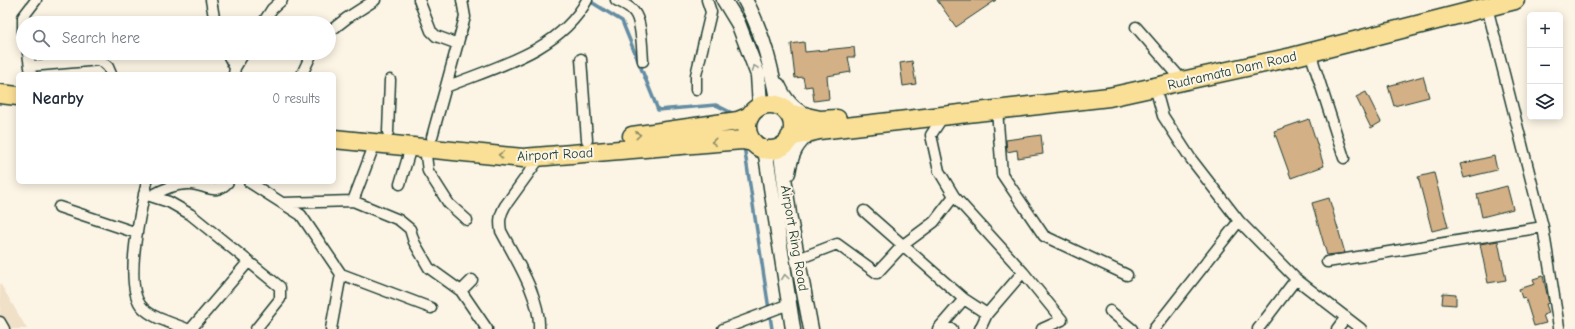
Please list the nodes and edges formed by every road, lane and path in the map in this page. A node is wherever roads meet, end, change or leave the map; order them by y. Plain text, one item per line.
1 (36, 0) edge
2 (212, 0) edge
3 (282, 0) edge
4 (375, 0) edge
5 (419, 0) edge
6 (462, 0) edge
7 (616, 0) edge
8 (707, 0) edge
9 (724, 0) edge
10 (745, 0) edge
11 (1515, 0) edge
12 (586, 2) edge
13 (269, 4) edge
14 (1487, 7) junction
15 (24, 16) edge
16 (214, 16) edge
17 (265, 16) edge
18 (336, 27) edge
19 (1136, 27) dead end
20 (458, 44) junction
21 (1310, 52) junction
22 (581, 59) dead end
23 (29, 60) edge
24 (100, 60) edge
25 (100, 60) edge
26 (230, 60) edge
27 (240, 60) edge
28 (309, 60) edge
29 (643, 61) dead end
30 (31, 70) edge
31 (773, 70) junction
32 (234, 71) edge
33 (110, 72) edge
34 (303, 72) edge
35 (390, 80) dead end
36 (1183, 81) junction
37 (446, 87) junction
38 (1155, 87) junction
39 (696, 90) dead end
40 (0, 94) edge
41 (16, 96) edge
42 (0, 106) edge
43 (16, 108) edge
44 (783, 109) junction
45 (997, 110) junction
46 (755, 111) junction
47 (944, 116) junction
48 (816, 126) junction
49 (336, 127) edge
50 (381, 138) junction
51 (336, 139) edge
52 (587, 140) junction
53 (773, 143) junction
54 (423, 144) junction
55 (541, 156) junction
56 (1344, 158) dead end
57 (147, 184) edge
58 (190, 184) edge
59 (190, 184) edge
60 (225, 184) edge
61 (252, 184) edge
62 (400, 184) dead end
63 (786, 193) junction
64 (148, 195) junction
65 (954, 196) junction
66 (354, 200) junction
67 (284, 203) junction
68 (59, 207) dead end
69 (864, 211) dead end
70 (467, 220) dead end
71 (1239, 221) junction
72 (1543, 227) junction
73 (137, 233) junction
74 (903, 245) junction
75 (798, 259) junction
76 (249, 261) junction
77 (1327, 262) dead end
78 (1023, 272) junction
79 (341, 274) junction
80 (1127, 275) dead end
81 (1296, 278) junction
82 (472, 280) dead end
83 (461, 291) junction
84 (964, 299) junction
85 (789, 304) junction
86 (431, 308) dead end
87 (1110, 311) dead end
88 (987, 314) junction
89 (1346, 317) junction
90 (0, 322) edge
91 (1560, 327) dead end
92 (939, 328) edge
93 (4, 329) edge
94 (187, 329) edge
95 (191, 329) edge
96 (256, 329) edge
97 (331, 329) edge
98 (487, 329) edge
99 (540, 329) edge
100 (723, 329) edge
101 (793, 329) edge
102 (811, 329) edge
103 (952, 329) edge
104 (980, 329) edge
105 (1042, 329) edge
106 (1132, 329) edge
107 (1154, 329) edge
108 (1258, 329) edge
109 (1337, 329) edge
110 (1361, 329) edge

1 - 15 street
2 - 16 street
3 - 13 street
4 - 18 street
5 - 20 street
6 - 20 street
7 - 29 street
8 - 39 street
46 -> 9 main road
10 - 31 main road
11 - 14 highway, Rudramata Dam Road
12 - 37 street
13 - 17 street
14 - 21 highway, Rudramata Dam Road
14 - 72 street
19 - 36 street
20 - 37 street
21 - 36 highway, Rudramata Dam Road
21 - 56 street
22 - 52 street
23 - 30 street
24 - 30 street
25 - 33 street
26 - 32 street
27 - 32 street
28 - 34 street
31 - 44 main road
31 - 48 main road
35 - 50 street
36 - 38 highway, Rudramata Dam Road
37 - 54 street
38 - 45 highway, Rudramata Dam Road
38 - 71 street
40 - 41 highway
42 - 43 highway
44 - 46 highway
44 - 48 highway
44 - 53 highway
45 - 47 highway, Rudramata Dam Road
45 - 80 street
52 -> 46 highway, Airport Road
46 - 53 highway
47 - 48 highway, Rudramata Dam Road
47 - 65 street
48 - 53 highway, Airport Road
48 - 63 main road
49 - 50 highway, Airport Road
50 - 51 highway, Airport Road
50 - 54 highway, Airport Road
50 - 54 highway, Airport Road
50 - 66 street
52 - 54 highway, Airport Road
53 -> 55 highway, Airport Road
53 - 63 main road, Airport Ring Road
85 -> 53 main road, Airport Ring Road
55 -> 54 highway, Airport Road
54 - 62 street
54 - 70 street
55 - 99 street
57 - 64 street
58 - 64 street
59 - 60 street
61 - 67 street
63 - 75 main road, Airport Ring Road
64 - 73 street
64 - 76 street
65 - 74 street
65 - 78 street
66 - 67 street
66 - 83 street
67 - 79 street
68 - 73 street
69 - 74 street
71 - 81 street
71 - 107 street
72 - 77 street
72 - 91 street
73 - 94 street
74 - 75 street
74 - 84 street
75 - 102 main road, Airport Ring Road
76 - 95 street
76 - 96 street
78 - 88 street
78 - 105 street
79 - 86 street
79 - 97 street
81 - 89 street
81 - 108 street
82 - 83 street
83 - 98 street
84 - 88 street
84 - 92 street
85 - 100 street
85 - 101 main road, Airport Ring Road
87 - 106 street
88 - 104 street
89 - 109 street
89 - 110 street
90 - 93 street
92 - 103 street

